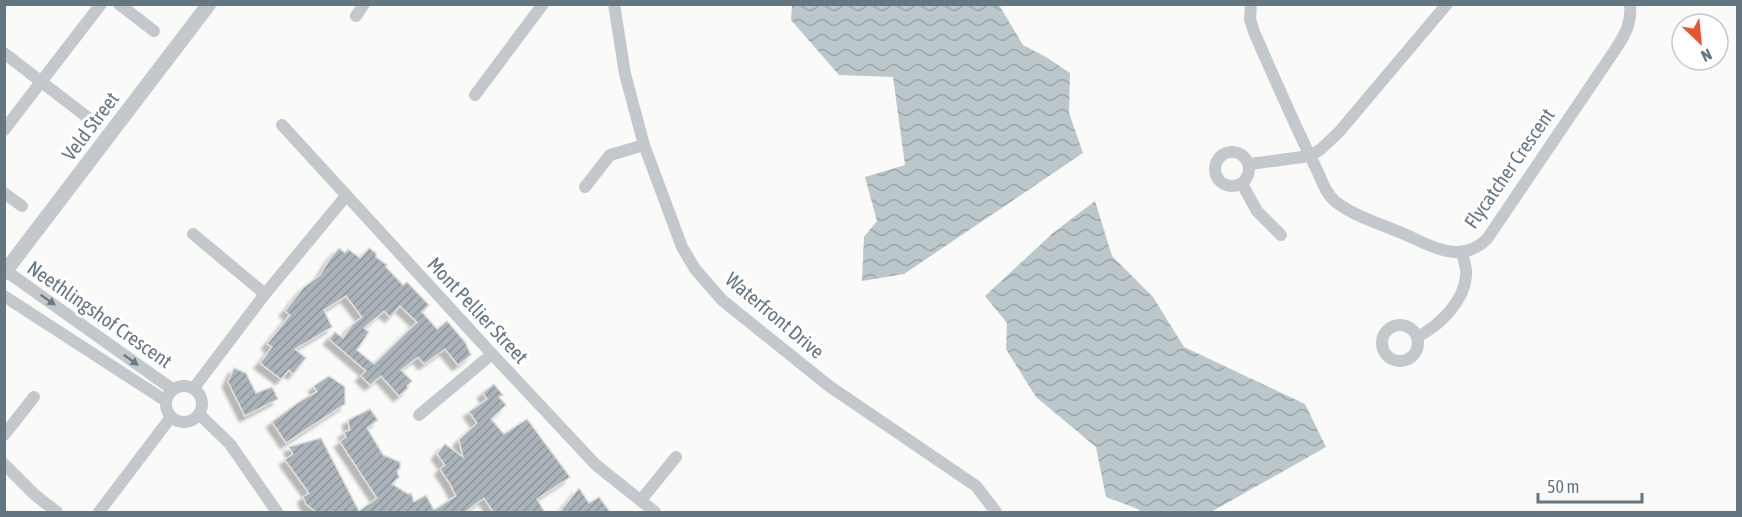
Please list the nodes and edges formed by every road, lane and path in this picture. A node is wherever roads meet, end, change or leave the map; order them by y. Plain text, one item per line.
1 (100, 4) edge
2 (118, 4) edge
3 (209, 4) edge
4 (364, 4) edge
5 (543, 4) edge
6 (614, 4) edge
7 (1251, 4) edge
8 (1447, 4) edge
9 (1630, 4) edge
10 (356, 16) dead end
11 (154, 31) dead end
12 (4, 53) edge
13 (41, 82) junction
14 (475, 95) dead end
15 (87, 117) dead end
16 (282, 125) dead end
17 (4, 130) edge
18 (644, 145) junction
19 (1310, 156) junction
20 (1250, 164) junction
21 (1242, 184) junction
22 (585, 187) dead end
23 (4, 193) edge
24 (346, 196) junction
25 (22, 206) dead end
26 (193, 234) dead end
27 (1281, 235) dead end
28 (1462, 253) junction
29 (5, 272) edge
30 (265, 294) junction
31 (4, 296) edge
32 (1417, 337) dead end
33 (492, 354) junction
34 (194, 388) junction
35 (172, 390) junction
36 (34, 397) dead end
37 (166, 401) junction
38 (199, 414) junction
39 (419, 415) dead end
40 (171, 417) junction
41 (4, 435) edge
42 (676, 458) dead end
43 (4, 464) edge
44 (641, 500) junction
45 (57, 513) edge
46 (99, 513) edge
47 (277, 513) edge
48 (655, 513) edge
49 (996, 513) edge

1 - 13 street
2 - 11 street
3 - 29 street, Veld Street
4 - 10 street
5 - 14 street
6 - 18 street, Waterfront Drive
7 - 19 street, Flycatcher Crescent
8 - 19 street
9 - 28 street, Flycatcher Crescent
12 - 13 street
13 - 15 street
13 - 17 street
16 - 24 street, Mont Pellier Street
18 - 22 street
18 - 49 street, Waterfront Drive
19 - 20 street
19 - 28 street, Flycatcher Crescent
20 - 21 street
20 - 21 street
21 - 27 street
23 - 25 street
24 - 30 street
24 - 33 street, Mont Pellier Street
26 - 30 street
28 - 32 street
29 -> 35 street, Neethlingshof Crescent
30 - 34 street
31 - 37 street, Neethlingshof Crescent
33 - 39 street
33 - 44 street, Mont Pellier Street
34 - 35 street
34 - 38 street
35 - 37 street
36 - 41 street
37 - 40 street
38 - 40 street
38 - 47 street
40 - 46 street
42 - 44 street
43 - 45 street
44 - 48 street, Mont Pellier Street

